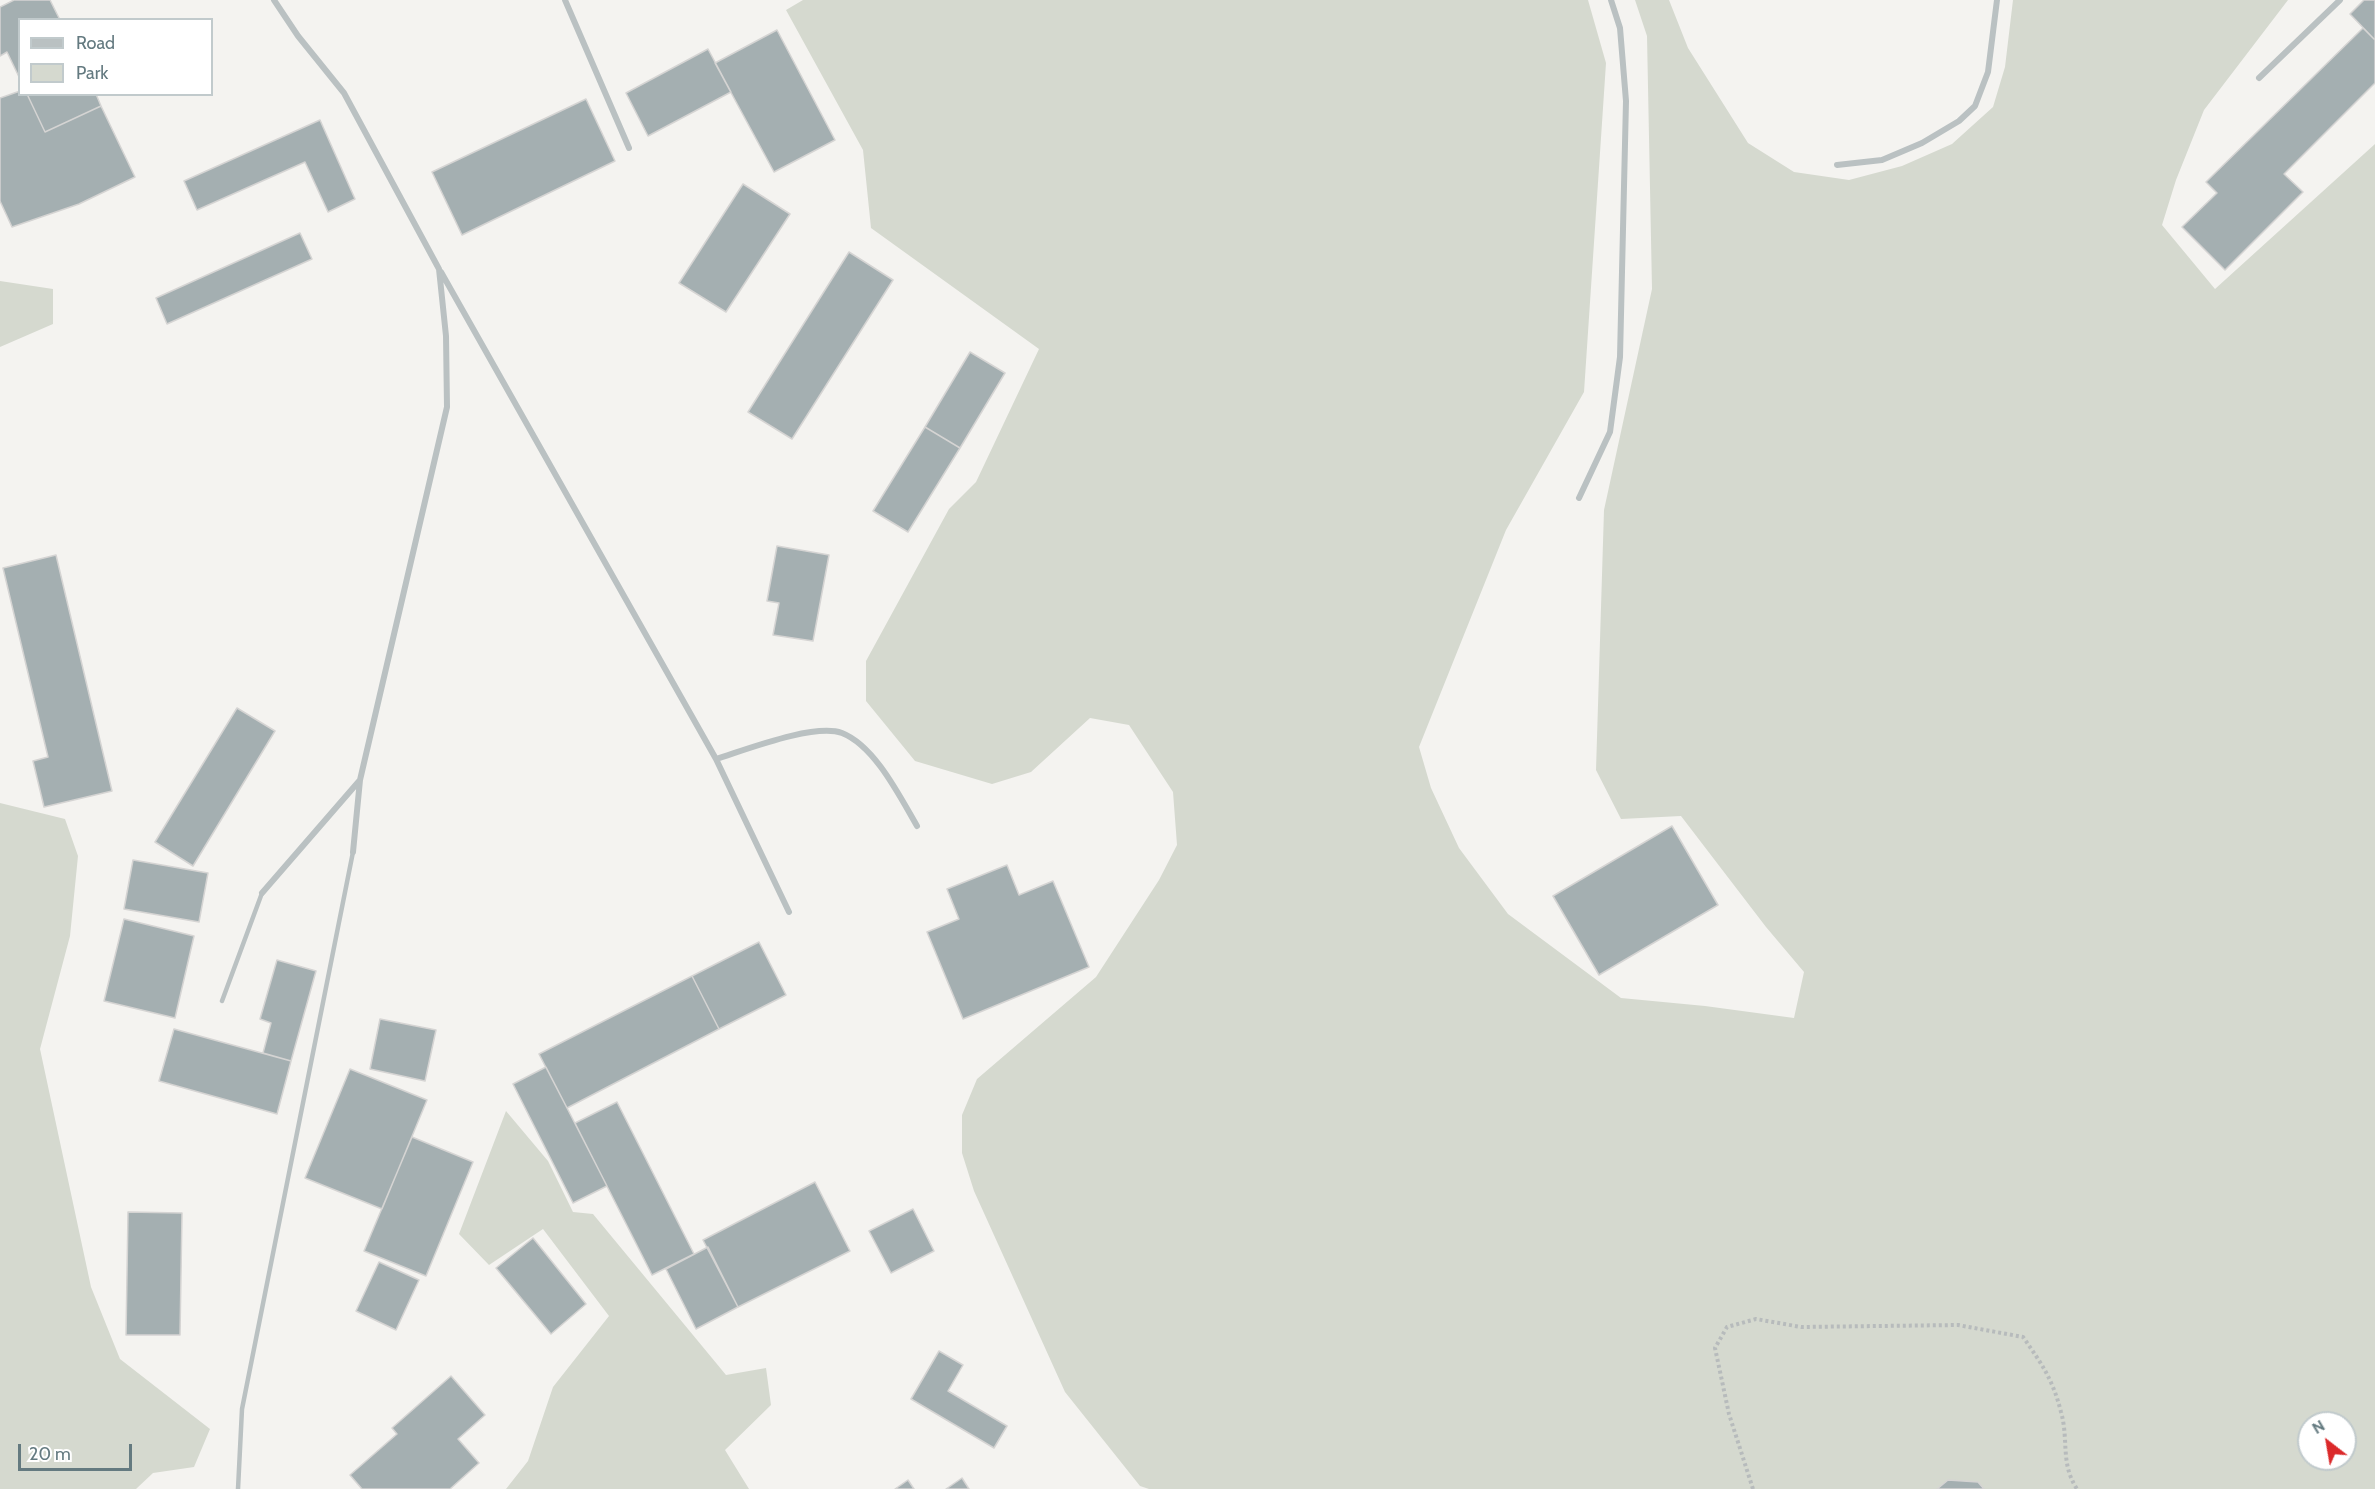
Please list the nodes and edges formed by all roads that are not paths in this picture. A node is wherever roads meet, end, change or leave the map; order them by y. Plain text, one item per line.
1 (274, 0) edge
2 (565, 0) edge
3 (1611, 0) edge
4 (1997, 0) edge
5 (2340, 0) edge
6 (2259, 78) dead end
7 (629, 148) dead end
8 (1837, 165) dead end
9 (439, 269) junction
10 (1579, 498) dead end
11 (716, 759) junction
12 (360, 780) junction
13 (917, 826) dead end
14 (353, 852) joint
15 (262, 893) joint
16 (789, 912) dead end
17 (222, 1001) dead end
18 (238, 1489) edge

1 - 9 street
2 - 7 street
3 - 10 street
4 - 8 street
5 - 6 street
9 - 11 street
9 - 12 street
11 - 13 street
11 - 16 street
12 - 14 street
12 - 15 street
14 - 18 lane
15 - 17 lane

